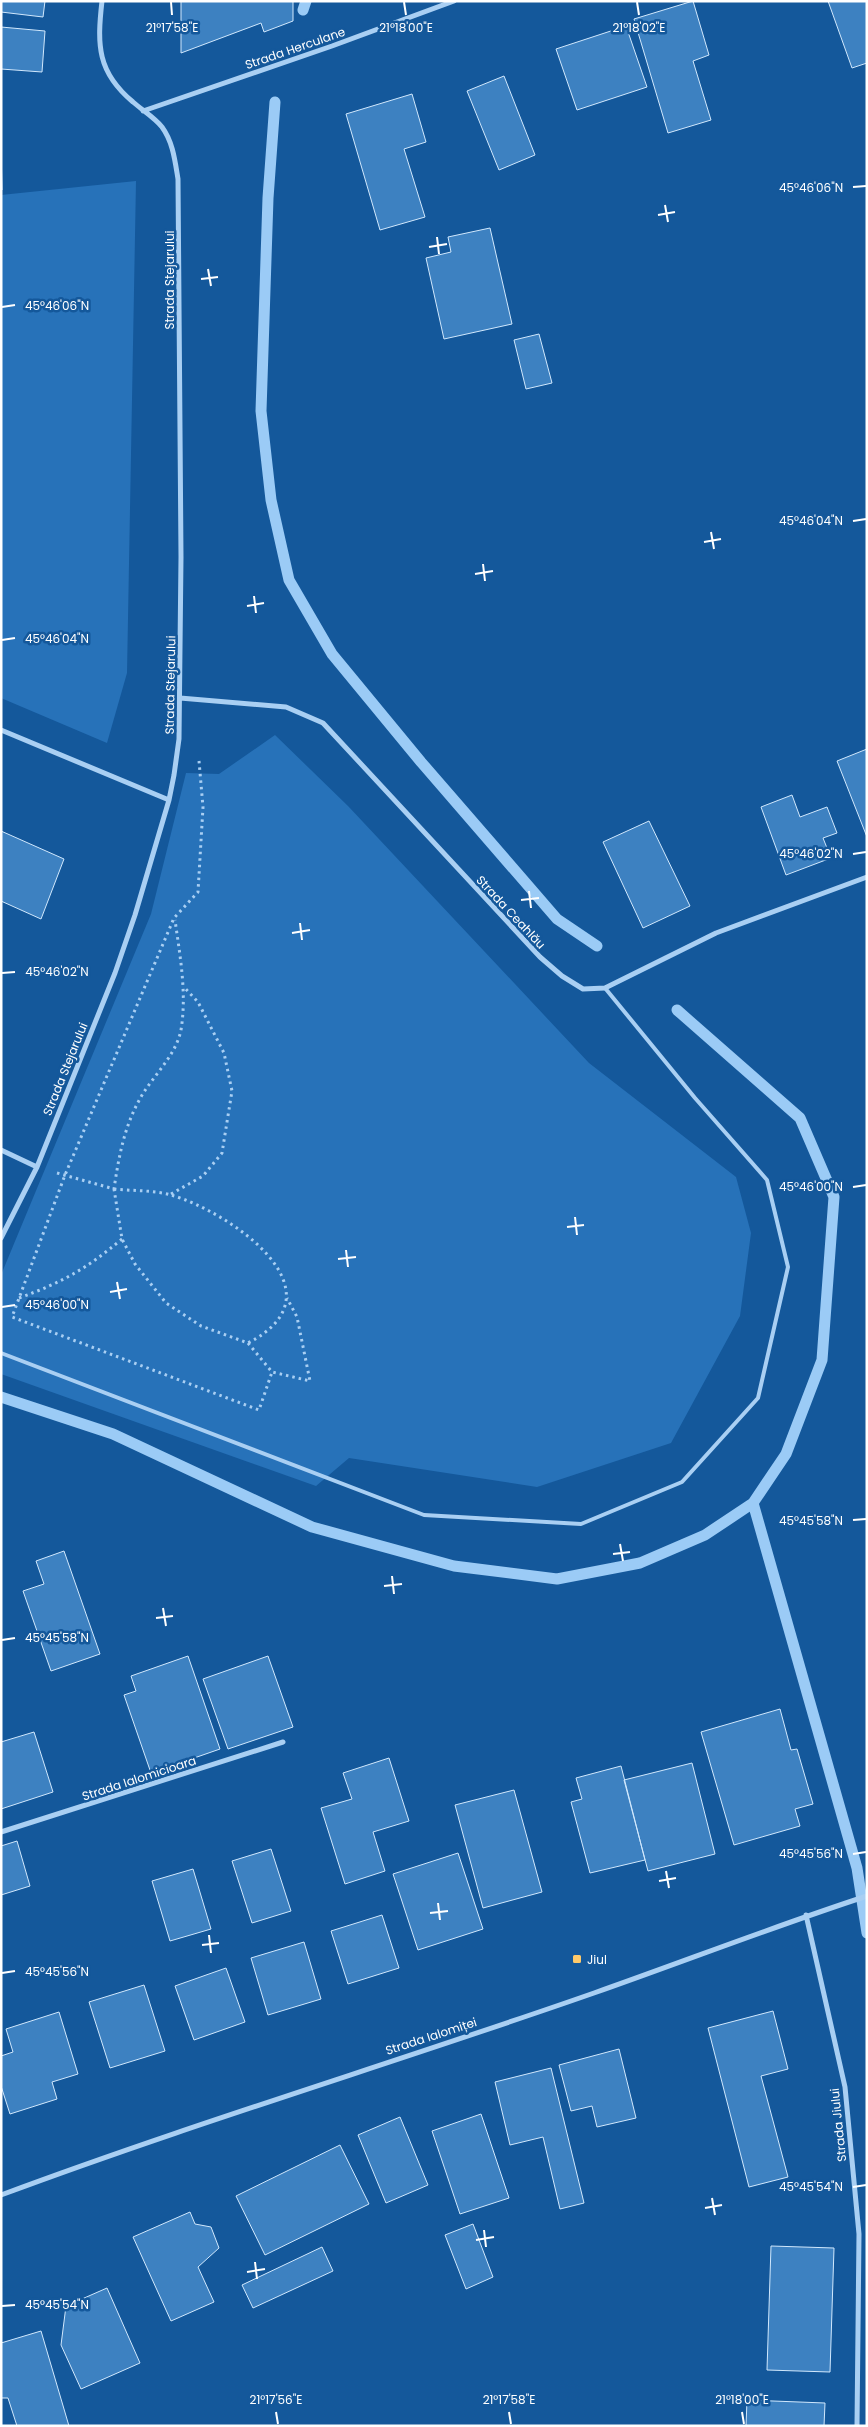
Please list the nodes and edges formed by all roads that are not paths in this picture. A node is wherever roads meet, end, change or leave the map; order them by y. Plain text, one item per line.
1 (102, 1) edge
2 (454, 1) edge
3 (143, 111) junction
4 (180, 698) junction
5 (1, 730) edge
6 (169, 800) junction
7 (867, 877) edge
8 (605, 988) junction
9 (1, 1150) edge
10 (37, 1167) junction
11 (1, 1238) edge
12 (1, 1353) edge
13 (283, 1742) dead end
14 (1, 1832) edge
15 (867, 1896) edge
16 (806, 1915) junction
17 (1, 2195) edge
18 (858, 2426) edge

1 - 3 street, Strada Stejarului
2 - 3 street, Strada Herculane
3 - 4 street, Strada Stejarului
4 - 6 street, Strada Stejarului
4 - 8 street, Strada Ceahlău
5 - 6 street
6 - 10 street, Strada Stejarului
7 - 8 street, Strada Ceahlău
8 - 12 lane
9 - 10 street
10 - 11 street, Strada Stejarului
13 - 14 street, Strada Ialomicioara
15 - 16 street, Strada Ialomiței
16 - 17 street, Strada Ialomiței
16 - 18 street, Strada Jiului

